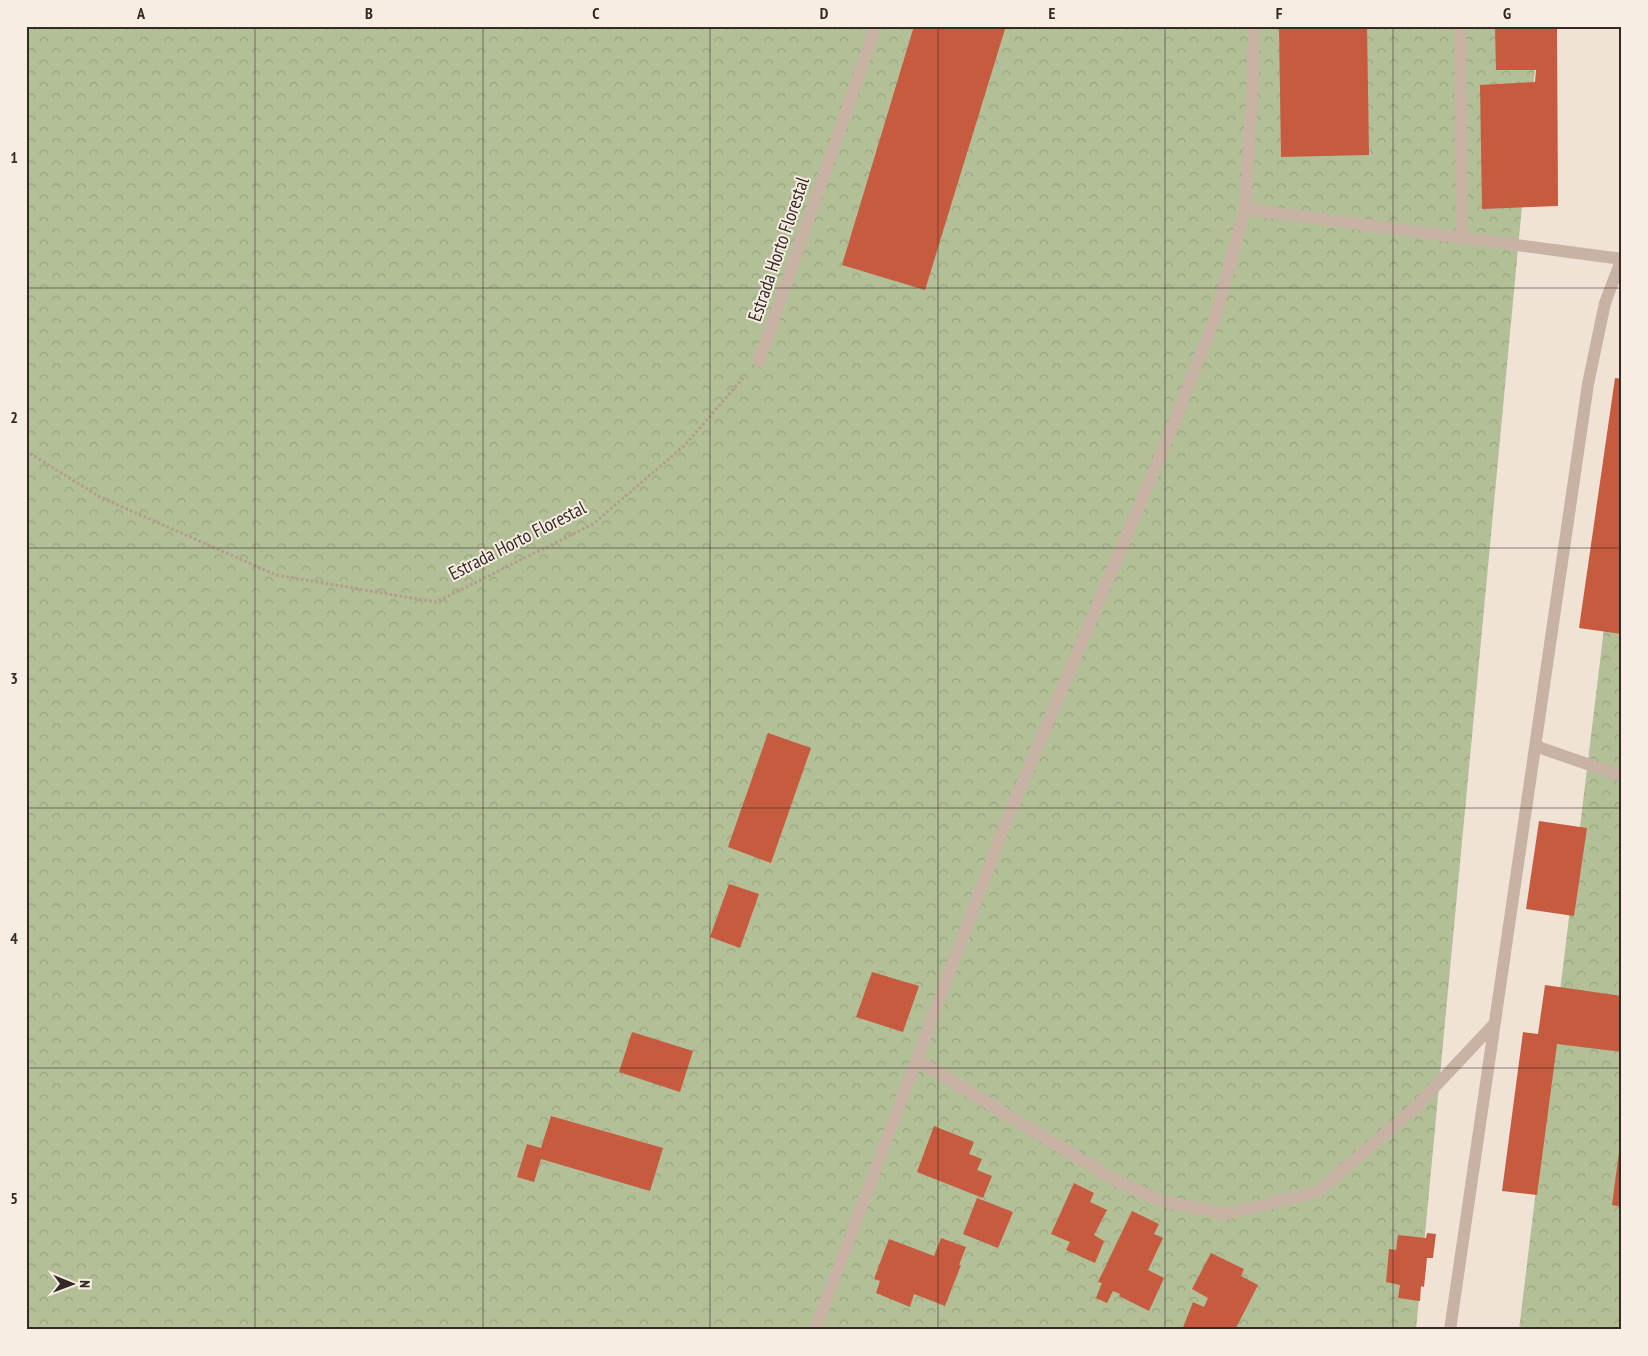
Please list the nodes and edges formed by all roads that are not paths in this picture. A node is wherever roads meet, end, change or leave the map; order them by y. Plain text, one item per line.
1 (876, 26) edge
2 (1254, 26) edge
3 (1460, 26) edge
4 (1245, 210) junction
5 (1462, 238) junction
6 (1622, 258) edge
7 (759, 361) road end
8 (1535, 746) junction
9 (1622, 776) edge
10 (1494, 1023) junction
11 (917, 1060) junction
12 (815, 1330) edge
13 (1450, 1330) edge

1 - 7 street, Estrada Horto Florestal
2 - 4 street
3 - 5 street
4 - 5 street
4 - 11 street
5 - 6 street
6 - 8 street
8 - 9 street
8 - 10 street
10 - 11 street
10 - 13 street
11 - 12 street

